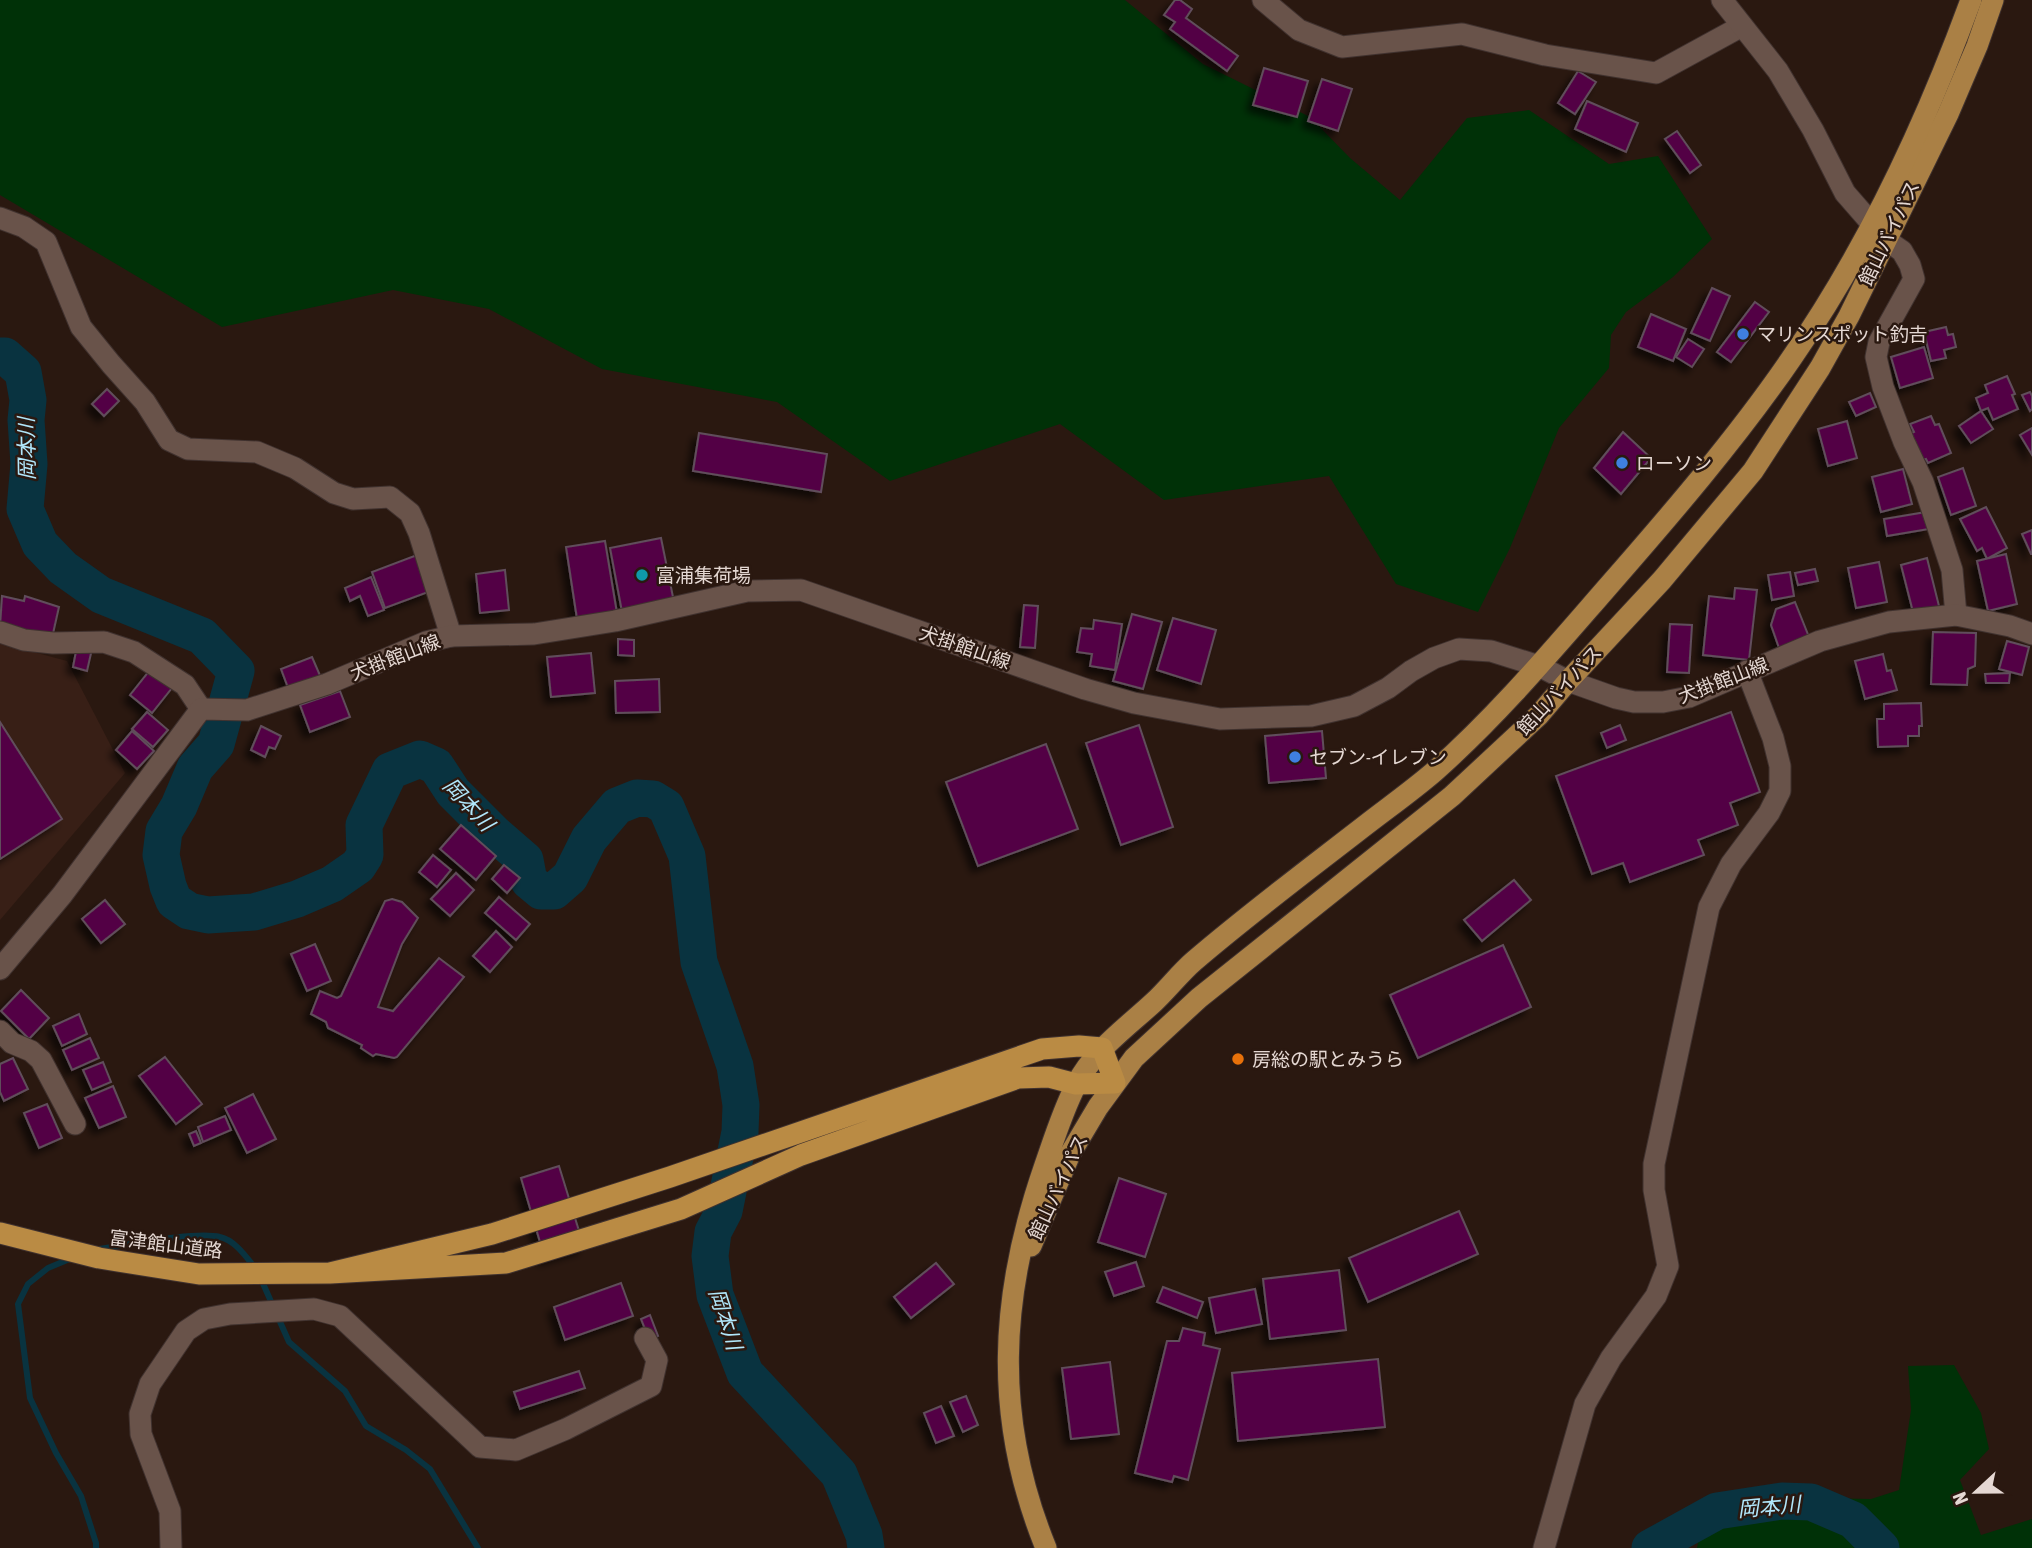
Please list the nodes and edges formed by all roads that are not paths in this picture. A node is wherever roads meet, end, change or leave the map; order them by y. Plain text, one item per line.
1 (1264, 0) edge
2 (1722, 0) edge
3 (1971, 0) edge
4 (1993, 0) edge
5 (1742, 26) junction
6 (0, 218) edge
7 (1872, 222) junction
8 (1886, 240) junction
9 (1956, 615) junction
10 (0, 632) edge
11 (2032, 634) edge
12 (451, 636) junction
13 (1539, 666) junction
14 (1747, 671) junction
15 (1568, 681) junction
16 (205, 709) junction
17 (0, 969) edge
18 (0, 1031) edge
19 (1102, 1048) junction
20 (1115, 1083) junction
21 (1076, 1084) junction
22 (75, 1124) dead end
23 (0, 1233) edge
24 (330, 1273) junction
25 (1014, 1287) junction
26 (645, 1338) dead end
27 (171, 1548) edge
28 (1046, 1548) edge
29 (1544, 1548) edge

1 - 5 street
2 - 5 street
3 - 7 highway, 館山バイパス
4 - 8 highway, 館山バイパス
5 - 7 street
6 - 12 street
7 - 8 street
7 - 13 highway, 館山バイパス
8 - 9 street
8 - 15 highway, 館山バイパス
9 - 11 street, 犬掛館山線
9 - 14 street, 犬掛館山線
10 - 16 street
12 - 13 street, 犬掛館山線
12 - 16 street, 犬掛館山線
13 - 15 street, 犬掛館山線
13 - 19 highway, 館山バイパス
14 - 15 street, 犬掛館山線
14 - 29 street
15 - 20 highway, 館山バイパス
16 - 17 street
18 - 22 street
19 - 20 highway
19 - 21 highway, 館山バイパス
19 - 24 highway
20 - 21 highway
20 - 25 highway, 館山バイパス
21 - 24 highway
21 - 25 highway, 館山バイパス
23 - 24 highway, 富津館山道路
25 - 28 highway, 館山バイパス
26 - 27 street

